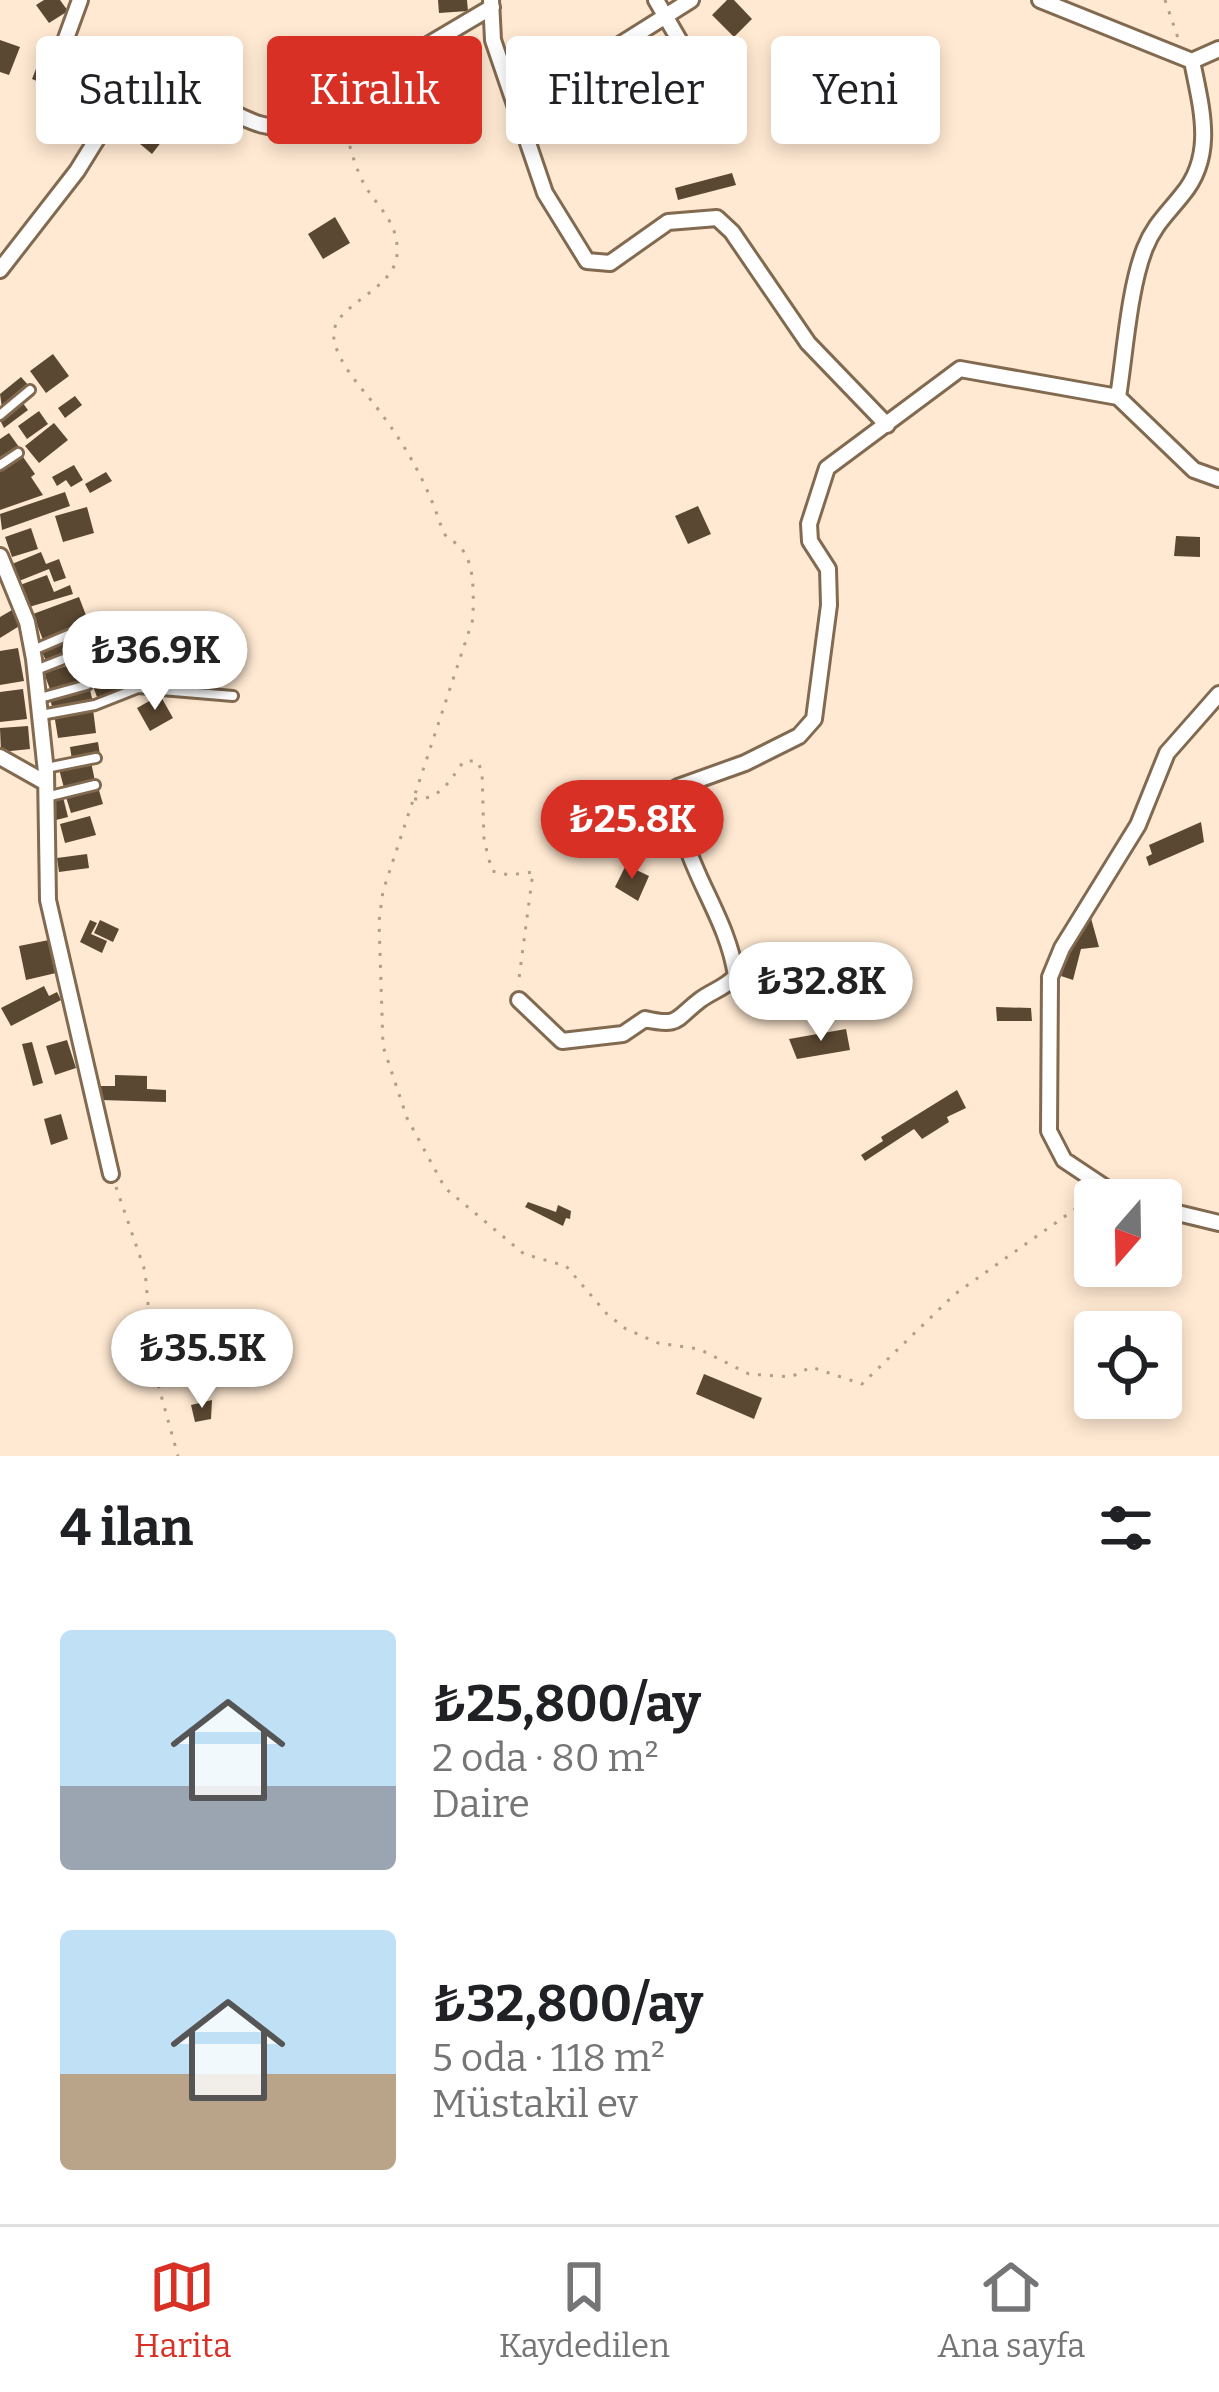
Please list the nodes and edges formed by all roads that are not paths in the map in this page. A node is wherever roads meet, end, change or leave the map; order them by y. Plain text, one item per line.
1 (80, 0) edge
2 (656, 0) edge
3 (691, 0) edge
4 (1040, 0) edge
5 (492, 3) edge
6 (665, 16) junction
7 (67, 36) edge
8 (633, 36) edge
9 (677, 36) edge
10 (1219, 49) edge
11 (1185, 56) junction
12 (506, 76) edge
13 (243, 115) edge
14 (94, 144) edge
15 (529, 144) edge
16 (0, 270) edge
17 (30, 390) dead end
18 (1118, 397) junction
19 (0, 415) edge
20 (887, 425) junction
21 (18, 453) dead end
22 (0, 465) edge
23 (1219, 478) edge
24 (0, 556) edge
25 (106, 620) dead end
26 (117, 638) dead end
27 (33, 650) junction
28 (117, 666) dead end
29 (36, 670) junction
30 (1219, 694) edge
31 (233, 696) dead end
32 (40, 698) junction
33 (41, 715) junction
34 (0, 758) edge
35 (97, 758) dead end
36 (46, 783) junction
37 (95, 785) dead end
38 (519, 1000) road end
39 (111, 1174) road end
40 (1092, 1179) edge
41 (1182, 1214) edge
42 (1219, 1223) edge

1 - 7 street
2 - 6 street
3 - 6 street
4 - 11 street
5 - 12 street
5 - 13 street
6 - 8 street
6 - 9 street
10 - 11 street
11 - 18 street
14 - 16 street
15 - 20 street
17 - 19 lane
18 - 20 street
18 - 23 street
20 - 38 street
21 - 22 lane
24 - 27 street
25 - 27 lane
26 - 29 lane
27 - 29 street
28 - 32 lane
29 - 32 street
30 - 40 street
31 - 33 lane
32 - 33 street
33 - 36 street
34 - 36 street
35 - 36 lane
36 - 37 lane
36 - 39 street
41 - 42 street

